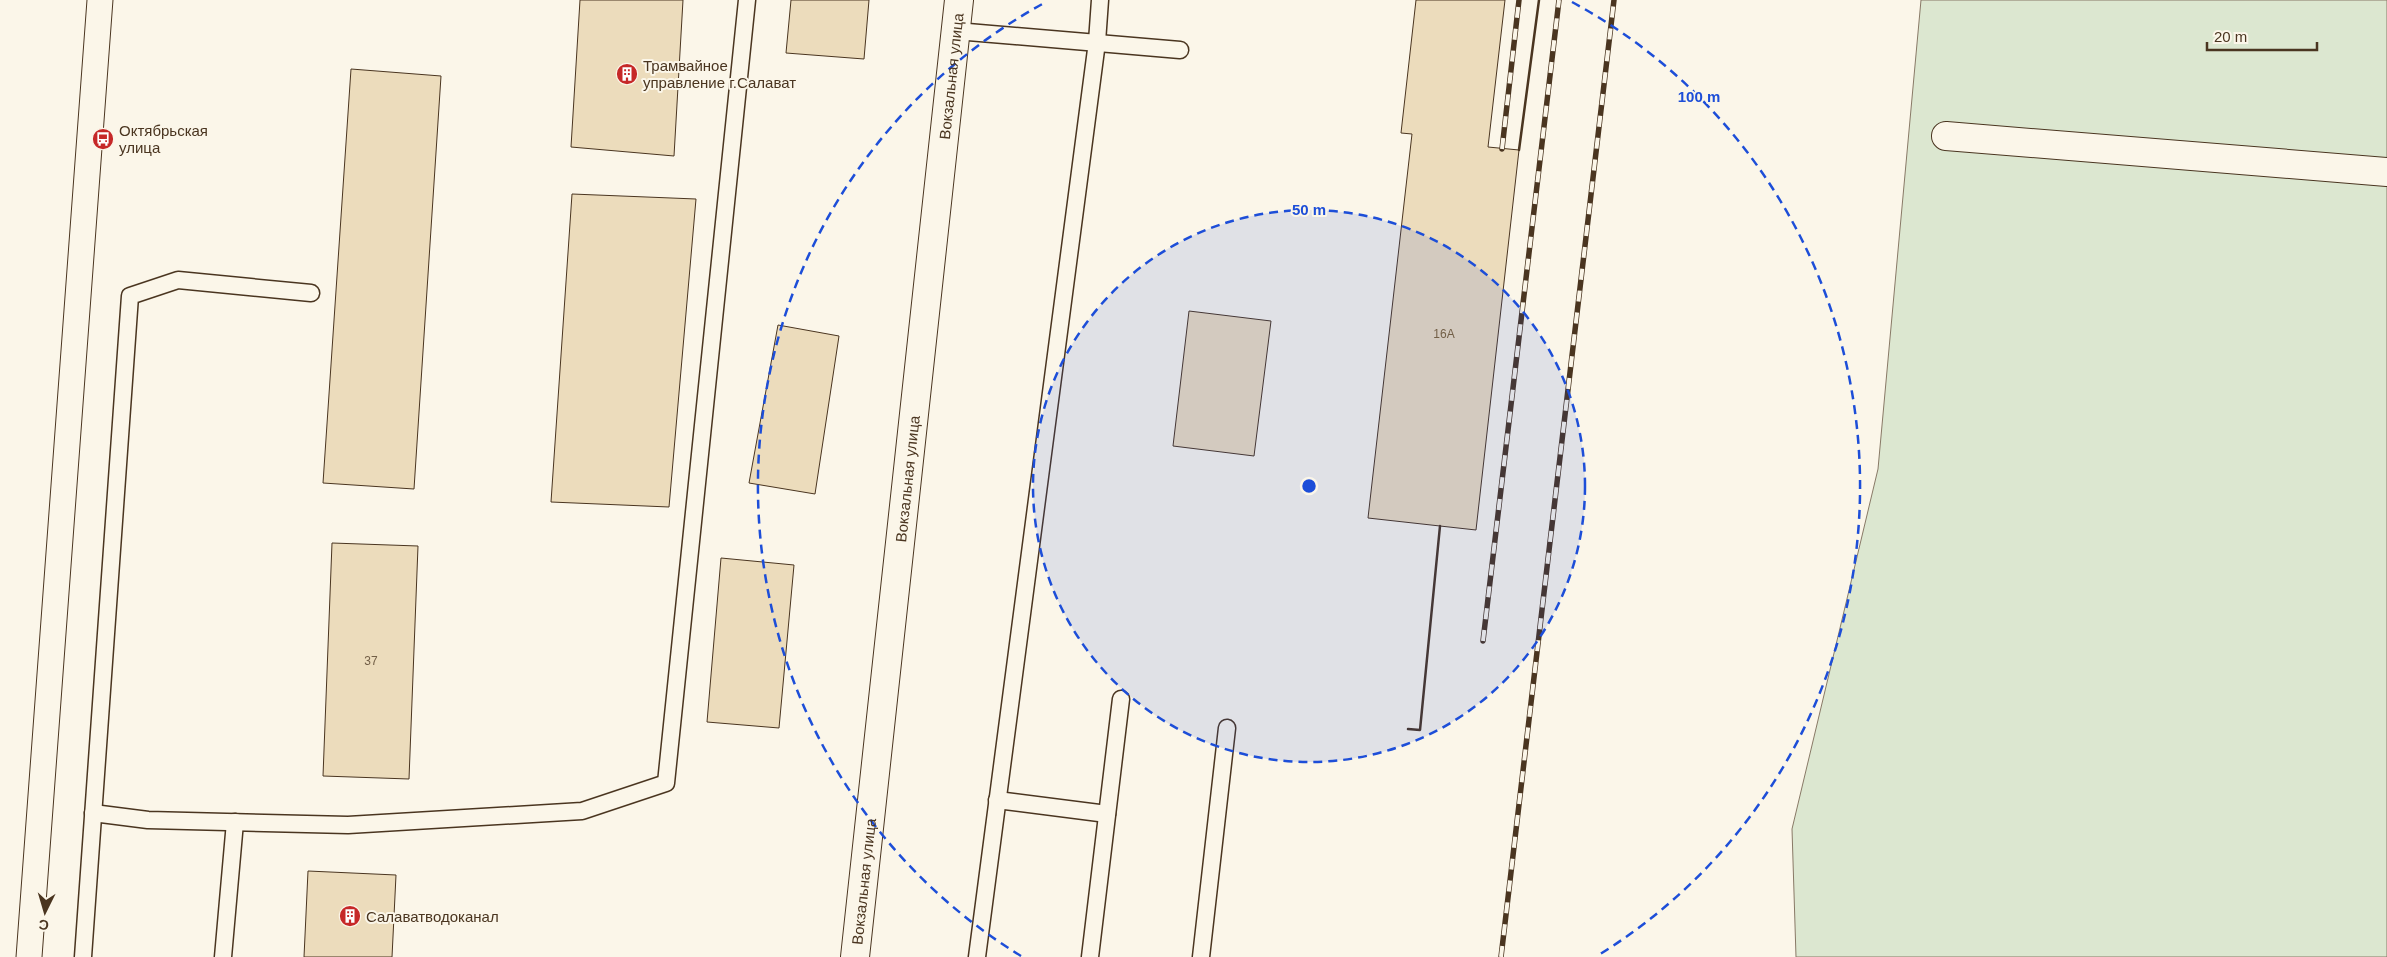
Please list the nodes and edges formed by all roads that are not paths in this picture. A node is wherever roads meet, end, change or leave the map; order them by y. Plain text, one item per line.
1 (747, 0) edge
2 (959, 0) edge
3 (1100, 0) edge
4 (956, 30) junction
5 (1097, 42) junction
6 (1180, 50) dead end
7 (1946, 136) dead end
8 (2387, 172) edge
9 (311, 293) dead end
10 (1121, 699) dead end
11 (1227, 728) dead end
12 (997, 800) junction
13 (93, 812) junction
14 (1107, 814) junction
15 (235, 822) junction
16 (83, 957) edge
17 (223, 957) edge
18 (855, 957) edge
19 (977, 957) edge
20 (1090, 957) edge
21 (1201, 957) edge

1 - 15 lane
2 - 4 main road, Вокзальная улица
3 - 5 lane
4 - 5 lane
4 - 18 main road, Вокзальная улица
5 - 6 lane
5 - 12 lane
7 - 8 main road
9 - 13 lane
10 - 14 lane
11 - 21 lane
12 - 14 lane
12 - 19 lane
13 - 15 lane
13 - 16 lane
14 - 20 lane
15 - 17 lane

